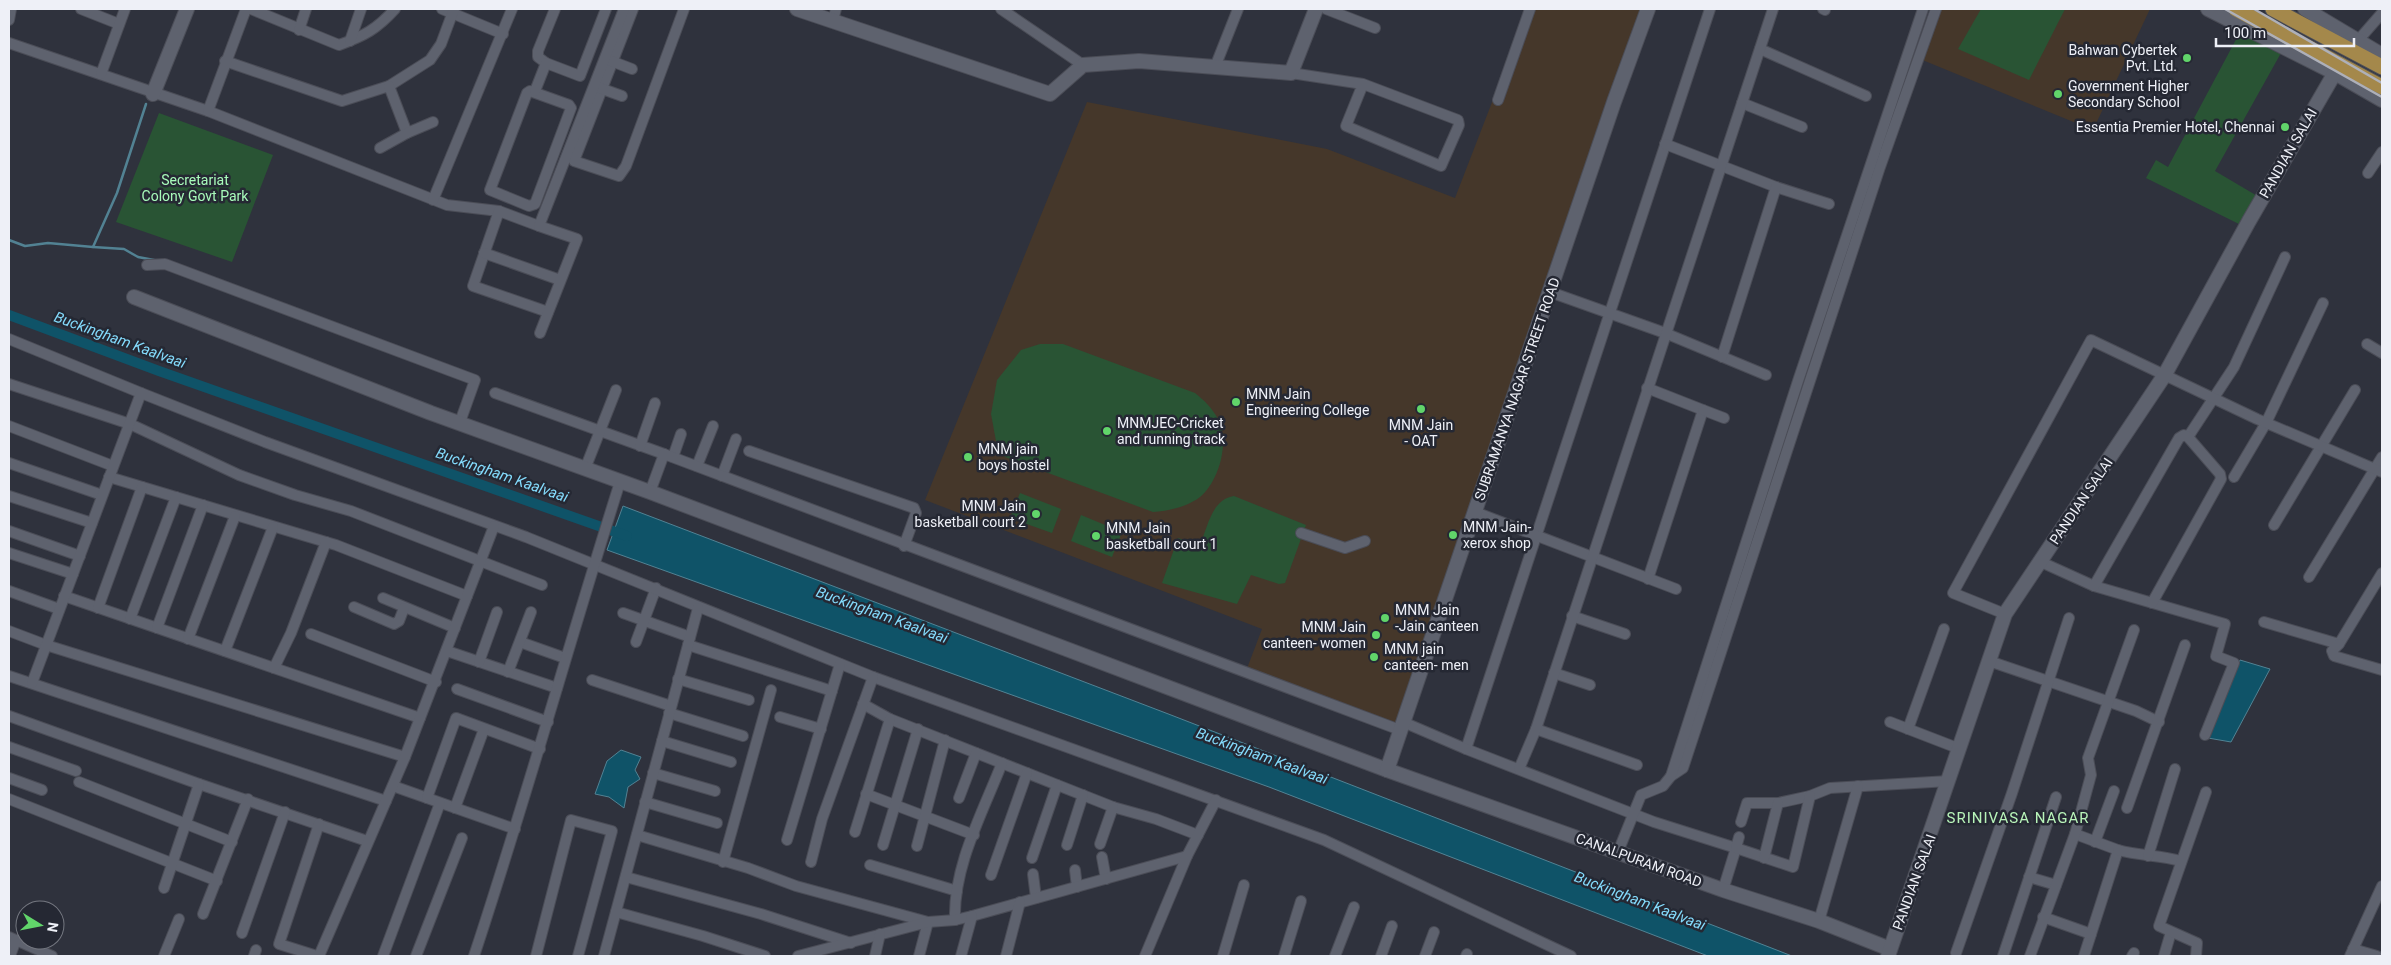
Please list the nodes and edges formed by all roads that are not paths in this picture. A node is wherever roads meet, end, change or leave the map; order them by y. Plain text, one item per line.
1 (11, 9) edge
2 (80, 9) edge
3 (125, 9) edge
4 (187, 9) edge
5 (246, 9) edge
6 (251, 9) edge
7 (306, 9) edge
8 (361, 9) edge
9 (395, 9) edge
10 (512, 9) edge
11 (555, 9) edge
12 (606, 9) edge
13 (624, 9) edge
14 (633, 9) edge
15 (684, 9) edge
16 (797, 9) edge
17 (1001, 9) edge
18 (1238, 9) edge
19 (1316, 9) edge
20 (1326, 9) edge
21 (1530, 9) edge
22 (1648, 9) edge
23 (1710, 9) edge
24 (1773, 9) edge
25 (1923, 9) edge
26 (1936, 9) edge
27 (2208, 9) edge
28 (2236, 9) edge
29 (2273, 9) edge
30 (2305, 9) edge
31 (449, 10) edge
32 (2382, 13) edge
33 (834, 14) edge
34 (9, 20) edge
35 (119, 24) junction
36 (1375, 28) dead end
37 (299, 30) junction
38 (503, 34) junction
39 (2323, 35) junction
40 (350, 41) junction
41 (9, 42) edge
42 (2354, 45) junction
43 (1760, 49) junction
44 (2313, 50) junction
45 (2382, 55) edge
46 (608, 60) junction
47 (225, 61) junction
48 (546, 63) junction
49 (1084, 65) junction
50 (1215, 67) junction
51 (2382, 67) edge
52 (2337, 68) junction
53 (632, 69) dead end
54 (1291, 73) junction
55 (101, 74) junction
56 (580, 76) junction
57 (1363, 84) junction
58 (389, 86) junction
59 (597, 86) junction
60 (2382, 87) edge
61 (535, 92) junction
62 (153, 94) junction
63 (622, 96) dead end
64 (1866, 96) dead end
65 (1498, 100) dead end
66 (2382, 100) edge
67 (1742, 103) junction
68 (208, 112) junction
69 (570, 113) junction
70 (582, 118) junction
71 (433, 122) dead end
72 (1802, 127) dead end
73 (407, 133) junction
74 (1665, 144) junction
75 (380, 148) dead end
76 (2382, 152) edge
77 (570, 159) junction
78 (1721, 165) junction
79 (2368, 173) dead end
80 (1776, 187) junction
81 (434, 200) junction
82 (535, 204) junction
83 (1829, 204) dead end
84 (546, 208) junction
85 (499, 211) junction
86 (538, 226) junction
87 (484, 253) junction
88 (2285, 257) dead end
89 (148, 265) dead end
90 (560, 280) junction
91 (1550, 292) junction
92 (134, 297) dead end
93 (2323, 303) dead end
94 (548, 312) junction
95 (1609, 313) junction
96 (540, 333) dead end
97 (1665, 333) junction
98 (9, 339) edge
99 (2367, 344) dead end
100 (2382, 353) edge
101 (1722, 357) junction
102 (1766, 375) dead end
103 (2164, 376) junction
104 (9, 384) edge
105 (1647, 388) junction
106 (616, 390) dead end
107 (2355, 390) dead end
108 (141, 393) junction
109 (495, 394) dead end
110 (2215, 399) junction
111 (655, 403) dead end
112 (1703, 410) junction
113 (1724, 418) dead end
114 (460, 422) junction
115 (2266, 423) junction
116 (130, 424) junction
117 (9, 426) edge
118 (712, 426) dead end
119 (600, 431) junction
120 (681, 434) dead end
121 (2188, 436) junction
122 (736, 439) dead end
123 (640, 446) junction
124 (2322, 446) junction
125 (749, 450) dead end
126 (668, 456) junction
127 (2382, 457) edge
128 (9, 463) edge
129 (113, 466) junction
130 (697, 466) junction
131 (585, 469) junction
132 (2379, 470) edge
133 (722, 476) junction
134 (109, 477) junction
135 (2234, 477) dead end
136 (620, 482) junction
137 (142, 487) junction
138 (650, 492) junction
139 (102, 495) junction
140 (9, 496) edge
141 (176, 498) junction
142 (203, 505) junction
143 (1475, 512) junction
144 (235, 516) junction
145 (92, 523) junction
146 (2274, 525) dead end
147 (494, 526) junction
148 (273, 527) junction
149 (9, 532) edge
150 (1301, 533) dead end
151 (1536, 535) junction
152 (1366, 541) dead end
153 (326, 542) junction
154 (904, 546) junction
155 (9, 553) edge
156 (80, 556) junction
157 (1592, 556) junction
158 (479, 562) junction
159 (2041, 562) junction
160 (595, 564) junction
161 (2382, 573) edge
162 (73, 574) junction
163 (2309, 577) dead end
164 (1648, 579) junction
165 (542, 586) dead end
166 (2094, 586) junction
167 (656, 588) junction
168 (1676, 589) dead end
169 (9, 591) edge
170 (64, 596) junction
171 (467, 596) junction
172 (383, 598) dead end
173 (2152, 603) junction
174 (354, 607) dead end
175 (98, 608) junction
176 (404, 608) junction
177 (698, 608) junction
178 (59, 609) junction
179 (497, 612) dead end
180 (531, 612) dead end
181 (623, 613) dead end
182 (2004, 614) junction
183 (1572, 616) junction
184 (2068, 618) dead end
185 (130, 619) junction
186 (644, 620) junction
187 (2264, 622) dead end
188 (157, 628) junction
189 (455, 628) junction
190 (1944, 629) dead end
191 (2134, 630) dead end
192 (9, 631) edge
193 (311, 634) dead end
194 (1625, 634) dead end
195 (188, 638) junction
196 (689, 641) junction
197 (520, 642) junction
198 (636, 642) dead end
199 (2339, 644) junction
200 (46, 645) junction
201 (2185, 645) dead end
202 (225, 651) junction
203 (447, 651) junction
204 (565, 658) junction
205 (1989, 661) junction
206 (479, 662) junction
207 (840, 664) junction
208 (274, 668) junction
209 (2382, 670) edge
210 (508, 672) junction
211 (1554, 673) junction
212 (9, 677) edge
213 (873, 677) junction
214 (678, 679) junction
215 (592, 680) dead end
216 (2049, 681) junction
217 (436, 682) junction
218 (32, 683) junction
219 (1590, 685) dead end
220 (557, 688) junction
221 (457, 689) dead end
222 (771, 690) dead end
223 (832, 691) junction
224 (749, 700) dead end
225 (2108, 702) junction
226 (863, 704) junction
227 (670, 710) junction
228 (9, 716) edge
229 (780, 717) dead end
230 (420, 718) junction
231 (890, 719) junction
232 (548, 722) junction
233 (1890, 722) dead end
234 (2159, 722) junction
235 (1402, 726) junction
236 (484, 729) junction
237 (821, 729) junction
238 (918, 729) junction
239 (1536, 729) junction
240 (1908, 729) junction
241 (2205, 735) dead end
242 (743, 736) dead end
243 (945, 740) junction
244 (662, 741) junction
245 (9, 747) edge
246 (540, 749) junction
247 (1466, 749) junction
248 (1960, 749) junction
249 (976, 753) junction
250 (405, 757) junction
251 (731, 762) dead end
252 (1002, 763) junction
253 (1638, 765) dead end
254 (1520, 769) junction
255 (2175, 769) dead end
256 (1387, 770) junction
257 (653, 773) junction
258 (1028, 773) junction
259 (1671, 776) junction
260 (9, 778) edge
261 (1949, 782) junction
262 (199, 784) junction
263 (1057, 785) junction
264 (393, 786) junction
265 (1858, 786) junction
266 (42, 790) dead end
267 (716, 791) dead end
268 (2114, 791) dead end
269 (2206, 792) dead end
270 (866, 794) junction
271 (1083, 795) junction
272 (1810, 796) junction
273 (2056, 797) dead end
274 (427, 798) junction
275 (959, 798) dead end
276 (9, 799) edge
277 (248, 799) junction
278 (1216, 800) junction
279 (386, 801) junction
280 (645, 802) junction
281 (440, 803) junction
282 (1778, 803) junction
283 (895, 805) junction
284 (1113, 807) junction
285 (455, 808) junction
286 (2127, 808) dead end
287 (285, 812) junction
288 (1634, 813) junction
289 (924, 816) junction
290 (1742, 822) dead end
291 (717, 823) dead end
292 (319, 824) junction
293 (185, 825) junction
294 (515, 830) junction
295 (855, 832) dead end
296 (2075, 834) junction
297 (637, 835) junction
298 (974, 835) junction
299 (1198, 835) junction
300 (1739, 837) dead end
301 (462, 838) dead end
302 (787, 840) dead end
303 (232, 842) junction
304 (367, 842) junction
305 (2095, 842) junction
306 (1100, 844) dead end
307 (882, 845) dead end
308 (1067, 845) dead end
309 (917, 846) dead end
310 (1736, 848) junction
311 (2118, 850) junction
312 (1618, 852) junction
313 (1102, 856) dead end
314 (1187, 856) junction
315 (2148, 856) junction
316 (1032, 858) dead end
317 (1764, 858) junction
318 (2181, 861) junction
319 (722, 862) junction
320 (811, 862) dead end
321 (173, 864) junction
322 (870, 865) dead end
323 (1075, 870) dead end
324 (1033, 874) dead end
325 (991, 875) dead end
326 (2029, 876) junction
327 (626, 877) junction
328 (1106, 879) junction
329 (217, 881) junction
330 (1244, 885) dead end
331 (2056, 885) junction
332 (1077, 886) junction
333 (2382, 886) edge
334 (164, 888) dead end
335 (1723, 890) junction
336 (956, 891) junction
337 (1036, 898) junction
338 (1301, 900) dead end
339 (1020, 902) junction
340 (1354, 906) dead end
341 (616, 912) junction
342 (203, 914) dead end
343 (972, 916) junction
344 (2043, 918) junction
345 (179, 919) dead end
346 (955, 920) junction
347 (1818, 921) junction
348 (928, 922) junction
349 (1392, 926) dead end
350 (1434, 932) dead end
351 (2171, 932) junction
352 (242, 933) dead end
353 (880, 934) junction
354 (2091, 934) junction
355 (12, 938) edge
356 (852, 943) junction
357 (837, 952) edge
358 (2352, 952) edge
359 (1889, 953) edge
360 (1956, 953) dead end
361 (10, 956) edge
362 (52, 956) edge
363 (164, 956) edge
364 (318, 956) edge
365 (384, 956) edge
366 (416, 956) edge
367 (474, 956) edge
368 (536, 956) edge
369 (578, 956) edge
370 (604, 956) edge
371 (765, 956) edge
372 (798, 956) edge
373 (875, 956) edge
374 (920, 956) edge
375 (962, 956) edge
376 (1006, 956) edge
377 (1144, 956) edge
378 (1223, 956) edge
379 (1284, 956) edge
380 (1335, 956) edge
381 (1381, 956) edge
382 (1425, 956) edge
383 (1571, 956) edge
384 (2004, 956) edge
385 (2030, 956) edge
386 (2084, 956) edge
387 (2164, 956) edge
388 (2196, 956) edge
389 (2377, 956) edge

1 - 34 street
2 - 35 street
3 - 35 street
4 - 62 street
5 - 47 street
6 - 37 street
7 - 37 street
8 - 40 street
9 - 40 street
10 - 38 street
11 - 48 street
12 - 56 street
13 - 46 street
14 - 46 street
15 - 77 street
16 - 33 street
17 - 49 street
18 - 50 street
19 - 54 street
20 - 36 street
21 - 65 street
22 - 91 street, SUBRAMANYA NAGAR STREET ROAD
23 - 74 street
24 - 43 street
25 - 259 street
26 - 259 street
27 - 52 street
28 - 44 main road
29 - 39 main road
30 - 42 street
31 - 38 street
31 - 58 street
32 - 42 street
33 - 49 street
35 - 55 street
37 - 40 street
38 - 81 street
39 - 42 main road
39 - 44 main road
41 - 55 street
42 - 45 street
42 - 51 main road
43 - 64 street
43 - 67 street
44 - 52 main road
46 - 53 street
46 - 59 street
47 - 58 street
47 - 68 street
48 - 56 street
48 - 61 street
49 - 50 street
50 - 54 street
52 - 60 main road
52 - 66 street
52 - 103 street, PANDIAN SALAI
54 - 57 street
55 - 62 street
56 - 59 street
57 - 57 street
58 - 73 street
59 - 63 street
59 - 70 street
59 - 77 street
61 - 69 street
61 - 82 street
62 - 68 street
67 - 72 street
67 - 78 street
68 - 81 street
69 - 70 street
69 - 82 street
70 - 77 street
71 - 73 street
73 - 75 street
74 - 78 street
74 - 95 street
76 - 79 street
77 - 84 street
78 - 80 street
78 - 97 street
80 - 83 street
80 - 101 street
81 - 85 street
82 - 84 street
84 - 86 street
85 - 86 street
85 - 87 street
86 - 90 street
87 - 90 street
87 - 94 street
88 - 110 street
89 - 114 street
90 - 94 street
91 - 95 street
91 - 143 street, SUBRAMANYA NAGAR STREET ROAD
92 - 114 street, CANALPURAM ROAD
93 - 115 street
94 - 96 street
95 - 97 street
95 - 151 street
97 - 101 street
97 - 105 street
98 - 108 street
99 - 100 street
101 - 102 street
103 - 110 street
103 - 159 street, PANDIAN SALAI
103 - 182 street
104 - 116 street
105 - 112 street
105 - 157 street
106 - 119 street
107 - 124 street
108 - 116 street
108 - 147 street
109 - 119 street
110 - 115 street
110 - 121 street
111 - 123 street
112 - 113 street
112 - 164 street
114 - 131 street, CANALPURAM ROAD
115 - 124 street
115 - 135 street
116 - 129 street
116 - 158 street
117 - 129 street
118 - 130 street
119 - 123 street
119 - 131 street
120 - 126 street
121 - 166 street
121 - 173 street
122 - 133 street
123 - 126 street
124 - 132 street
124 - 146 street
125 - 154 street
126 - 130 street
126 - 138 street
127 - 132 street
128 - 139 street
129 - 134 street
130 - 133 street
131 - 136 street, CANALPURAM ROAD
132 - 163 street
133 - 154 street
134 - 137 street
134 - 139 street
136 - 138 street, CANALPURAM ROAD
136 - 160 street
137 - 141 street
137 - 175 street
138 - 256 street, CANALPURAM ROAD
139 - 145 street
140 - 145 street
141 - 142 street
141 - 185 street
142 - 144 street
142 - 188 street
143 - 151 street
143 - 235 street, SUBRAMANYA NAGAR STREET ROAD
144 - 148 street
144 - 195 street
145 - 156 street
147 - 158 street
147 - 160 street
148 - 153 street
148 - 202 street
149 - 156 street
150 - 152 street
151 - 157 street
151 - 247 street
153 - 171 street
153 - 208 street
154 - 235 street
155 - 162 street
156 - 162 street
157 - 164 street
157 - 183 street
158 - 165 street
158 - 171 street
159 - 166 street
159 - 182 street, PANDIAN SALAI
160 - 167 street
160 - 204 street
161 - 199 street
162 - 170 street
164 - 168 street
166 - 173 street
167 - 177 street
167 - 186 street
169 - 178 street
170 - 175 street
170 - 178 street
171 - 189 street
172 - 176 street
173 - 241 street
174 - 176 street
175 - 185 street
176 - 189 street
177 - 196 street
177 - 207 street
178 - 200 street
179 - 206 street
180 - 197 street
181 - 186 street
182 - 205 street, PANDIAN SALAI
183 - 194 street
183 - 211 street
184 - 216 street
185 - 188 street
186 - 196 street
186 - 198 street
187 - 199 street
188 - 195 street
189 - 203 street
190 - 240 street
191 - 225 street
192 - 200 street
193 - 217 street
195 - 202 street
196 - 214 street
196 - 223 street
197 - 204 street
197 - 210 street
199 - 209 street
200 - 218 street
200 - 250 street
201 - 234 street
202 - 208 street
203 - 206 street
203 - 217 street
204 - 220 street
205 - 216 street
205 - 248 street, PANDIAN SALAI
206 - 210 street
207 - 213 street
207 - 223 street
208 - 230 street
210 - 220 street
211 - 219 street
211 - 239 street
212 - 218 street
213 - 226 street
213 - 278 street
214 - 224 street
214 - 227 street
215 - 227 street
216 - 225 street
216 - 360 street
217 - 230 street
218 - 279 street
220 - 232 street
221 - 232 street
222 - 319 street
223 - 237 street
225 - 234 street
225 - 296 street
226 - 231 street
226 - 320 street
227 - 242 street
227 - 244 street
228 - 262 street
229 - 237 street
230 - 250 street
231 - 238 street
231 - 270 street
232 - 246 street
233 - 240 street
234 - 286 street
235 - 247 street
235 - 256 street, SUBRAMANYA NAGAR STREET ROAD
236 - 246 street
236 - 274 street
236 - 285 street
237 - 302 street
238 - 243 street
238 - 283 street
239 - 253 street
239 - 254 street
240 - 248 street
243 - 249 street
243 - 289 street
244 - 251 street
244 - 257 street
245 - 293 street
246 - 294 street
247 - 254 street
248 - 261 street, PANDIAN SALAI
249 - 252 street
249 - 275 street
250 - 264 street
252 - 258 street
252 - 298 street
254 - 288 street
255 - 315 street
256 - 312 street, CANALPURAM ROAD
257 - 267 street
257 - 280 street
258 - 263 street
258 - 325 street
259 - 288 street
260 - 266 street
261 - 265 street
261 - 359 street, PANDIAN SALAI
262 - 277 street
262 - 293 street
263 - 271 street
263 - 316 street
264 - 274 street
264 - 279 street
265 - 272 street
265 - 347 street
268 - 305 street
269 - 318 street
270 - 283 street
270 - 295 street
271 - 284 street
271 - 308 street
272 - 282 street
272 - 317 street
273 - 326 street
274 - 281 street
276 - 321 street
277 - 287 street
277 - 303 street
278 - 299 street
278 - 383 street
279 - 304 street
280 - 291 street
280 - 297 street
281 - 285 street
281 - 365 street
282 - 290 street
282 - 317 street
283 - 289 street
283 - 307 street
284 - 299 street
284 - 306 street
285 - 294 street
287 - 292 street
287 - 352 street
288 - 310 street
288 - 312 street
289 - 298 street
289 - 309 street
292 - 304 street
292 - 364 street
293 - 303 street
293 - 321 street
294 - 367 street
296 - 305 street
296 - 331 street
297 - 319 street
297 - 327 street
298 - 336 street
299 - 314 street
300 - 310 street
301 - 366 street
303 - 329 street
304 - 364 street
305 - 311 street
310 - 317 street
310 - 335 street
311 - 315 street
311 - 354 street
312 - 335 street, CANALPURAM ROAD
313 - 328 street
314 - 328 street
314 - 377 street
315 - 318 street
318 - 351 street
319 - 348 street
321 - 329 street
321 - 334 street
322 - 336 street
323 - 332 street
324 - 337 street
326 - 331 street
326 - 384 street
327 - 341 street
327 - 356 street
328 - 332 street
329 - 342 street
330 - 378 street
331 - 344 street
332 - 337 street
333 - 358 street
335 - 347 street, CANALPURAM ROAD
336 - 346 street
337 - 339 street
338 - 379 street
339 - 343 street
339 - 376 street
340 - 380 street
341 - 370 street
341 - 371 street
343 - 346 street
343 - 375 street
344 - 354 street
344 - 385 street
345 - 363 street
346 - 348 street
347 - 359 street, CANALPURAM ROAD
348 - 353 street
348 - 374 street
349 - 381 street
350 - 382 street
351 - 387 street
351 - 388 street
353 - 356 street
353 - 373 street
354 - 386 street
355 - 361 street
355 - 362 street
356 - 357 street
357 - 372 street
358 - 389 street
368 - 369 street

